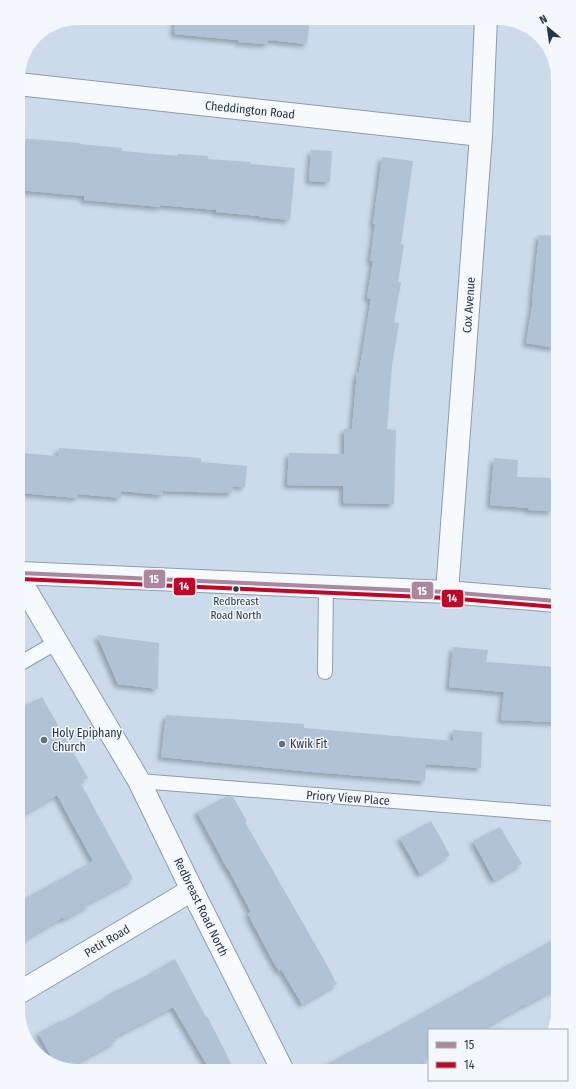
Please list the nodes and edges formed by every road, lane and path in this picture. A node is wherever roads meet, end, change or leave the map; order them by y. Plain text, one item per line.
1 (486, 25) edge
2 (25, 85) edge
3 (481, 135) junction
4 (25, 573) edge
5 (326, 586) junction
6 (25, 588) edge
7 (448, 592) junction
8 (551, 601) edge
9 (57, 642) junction
10 (25, 661) edge
11 (325, 672) dead end
12 (139, 782) junction
13 (551, 814) edge
14 (192, 890) junction
15 (25, 989) edge
16 (279, 1064) edge

1 - 3 street, Cox Avenue
2 - 3 street, Cheddington Road
3 - 7 street, Cox Avenue
4 - 5 street
5 - 7 street
5 - 11 lane
6 - 9 street, Redbreast Road North
7 - 8 street
9 - 10 lane
9 - 12 street, Redbreast Road North
12 - 13 lane, Priory View Place
12 - 14 street, Redbreast Road North
14 - 15 street, Petit Road
14 - 16 street, Redbreast Road North

